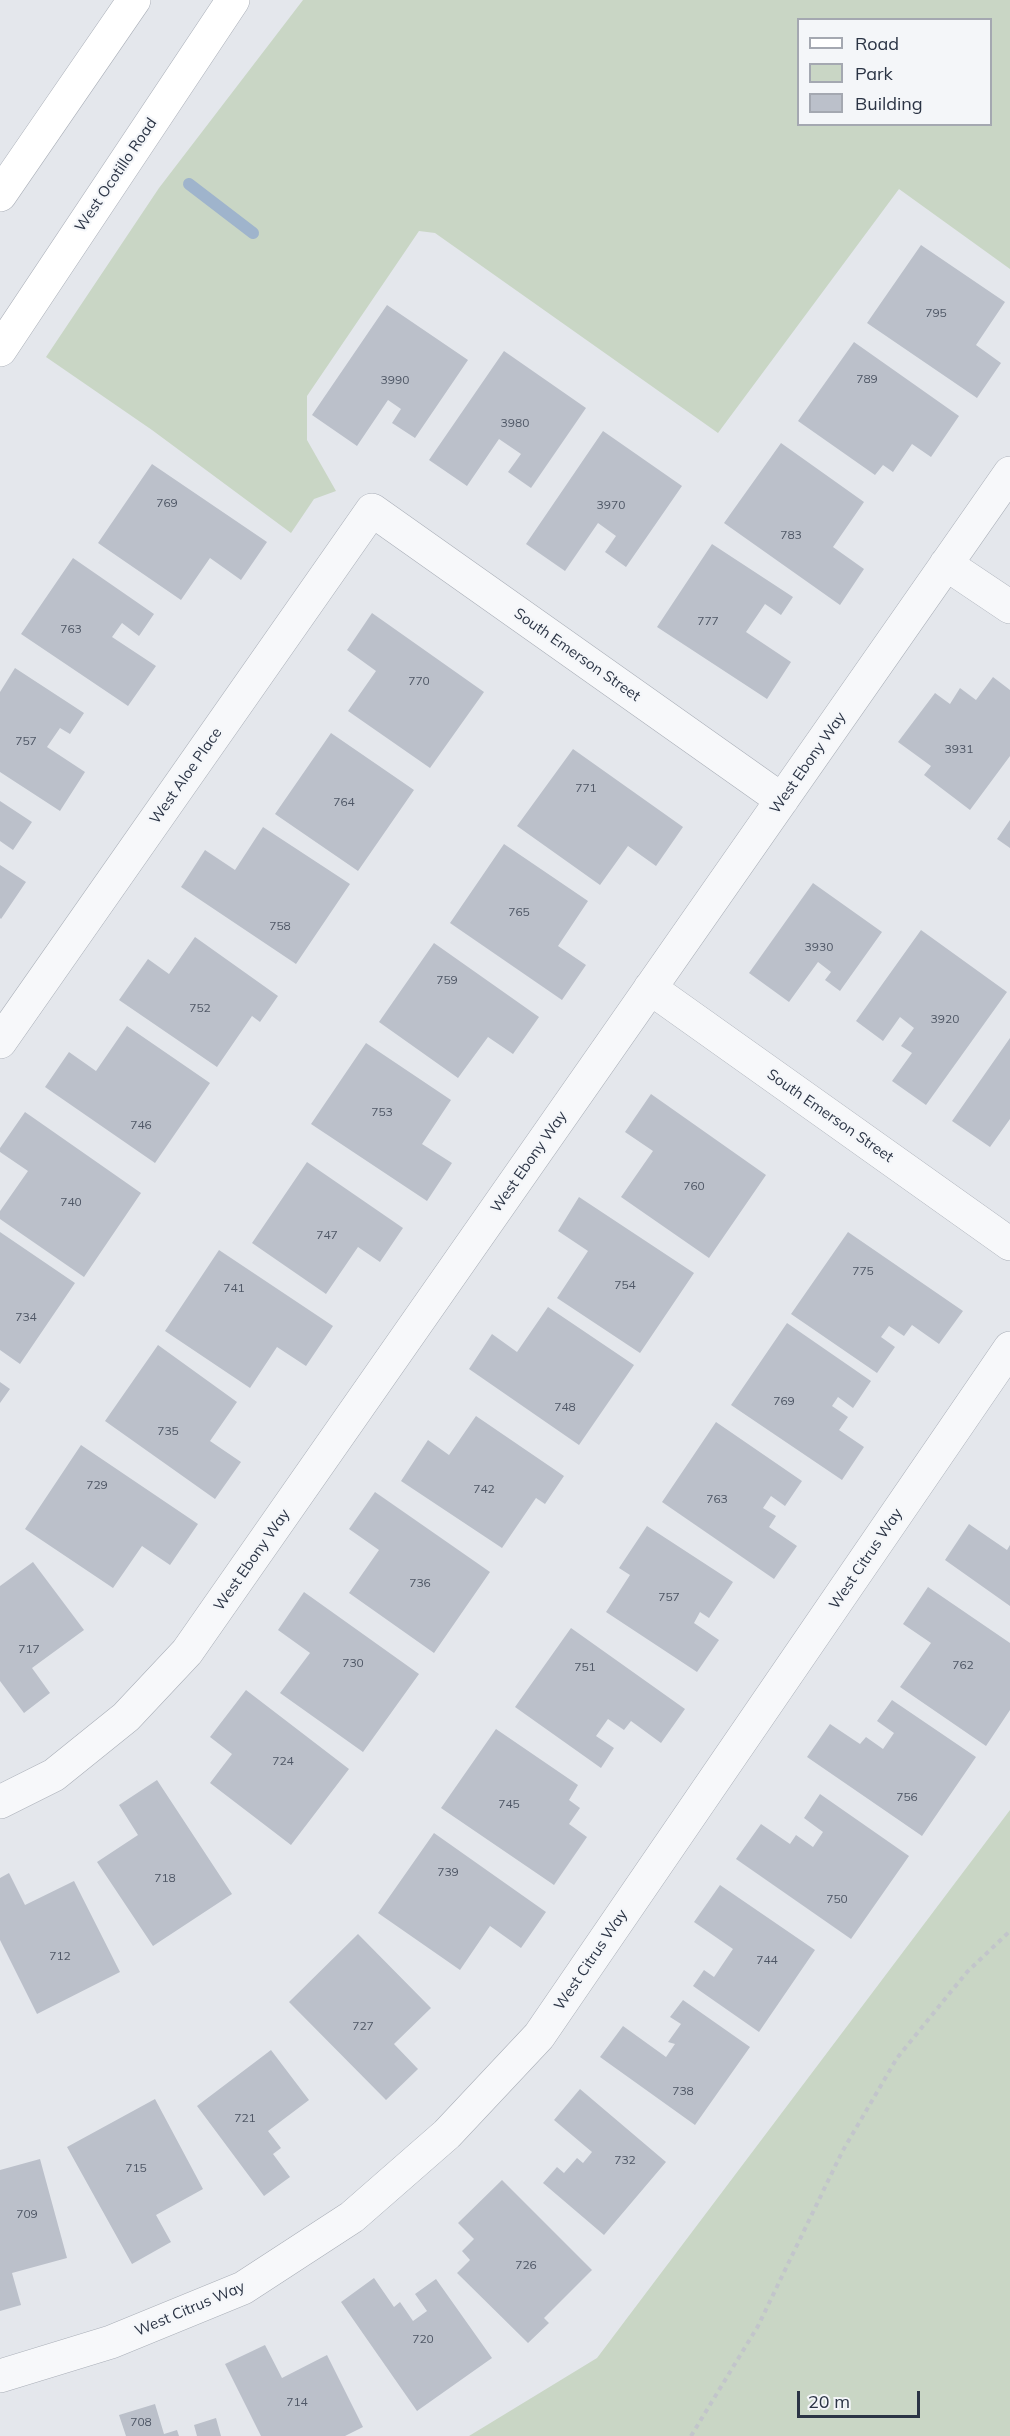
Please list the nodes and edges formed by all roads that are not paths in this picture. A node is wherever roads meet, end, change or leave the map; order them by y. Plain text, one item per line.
1 (134, 0) edge
2 (233, 0) edge
3 (0, 195) edge
4 (0, 350) edge
5 (1010, 472) edge
6 (372, 510) joint
7 (946, 564) junction
8 (1010, 607) edge
9 (782, 800) junction
10 (651, 988) junction
11 (0, 1042) edge
12 (1010, 1244) edge
13 (1010, 1348) edge
14 (0, 1802) edge
15 (0, 2376) edge

1 - 3 main road
2 - 4 main road, West Ocotillo Road
5 - 7 street, West Ebony Way
6 - 9 street, South Emerson Street
6 - 11 street, West Aloe Place
7 - 8 street
7 - 9 street, West Ebony Way
9 - 10 street, West Ebony Way
10 - 12 street, South Emerson Street
10 - 14 street, West Ebony Way
13 - 15 street, West Citrus Way

